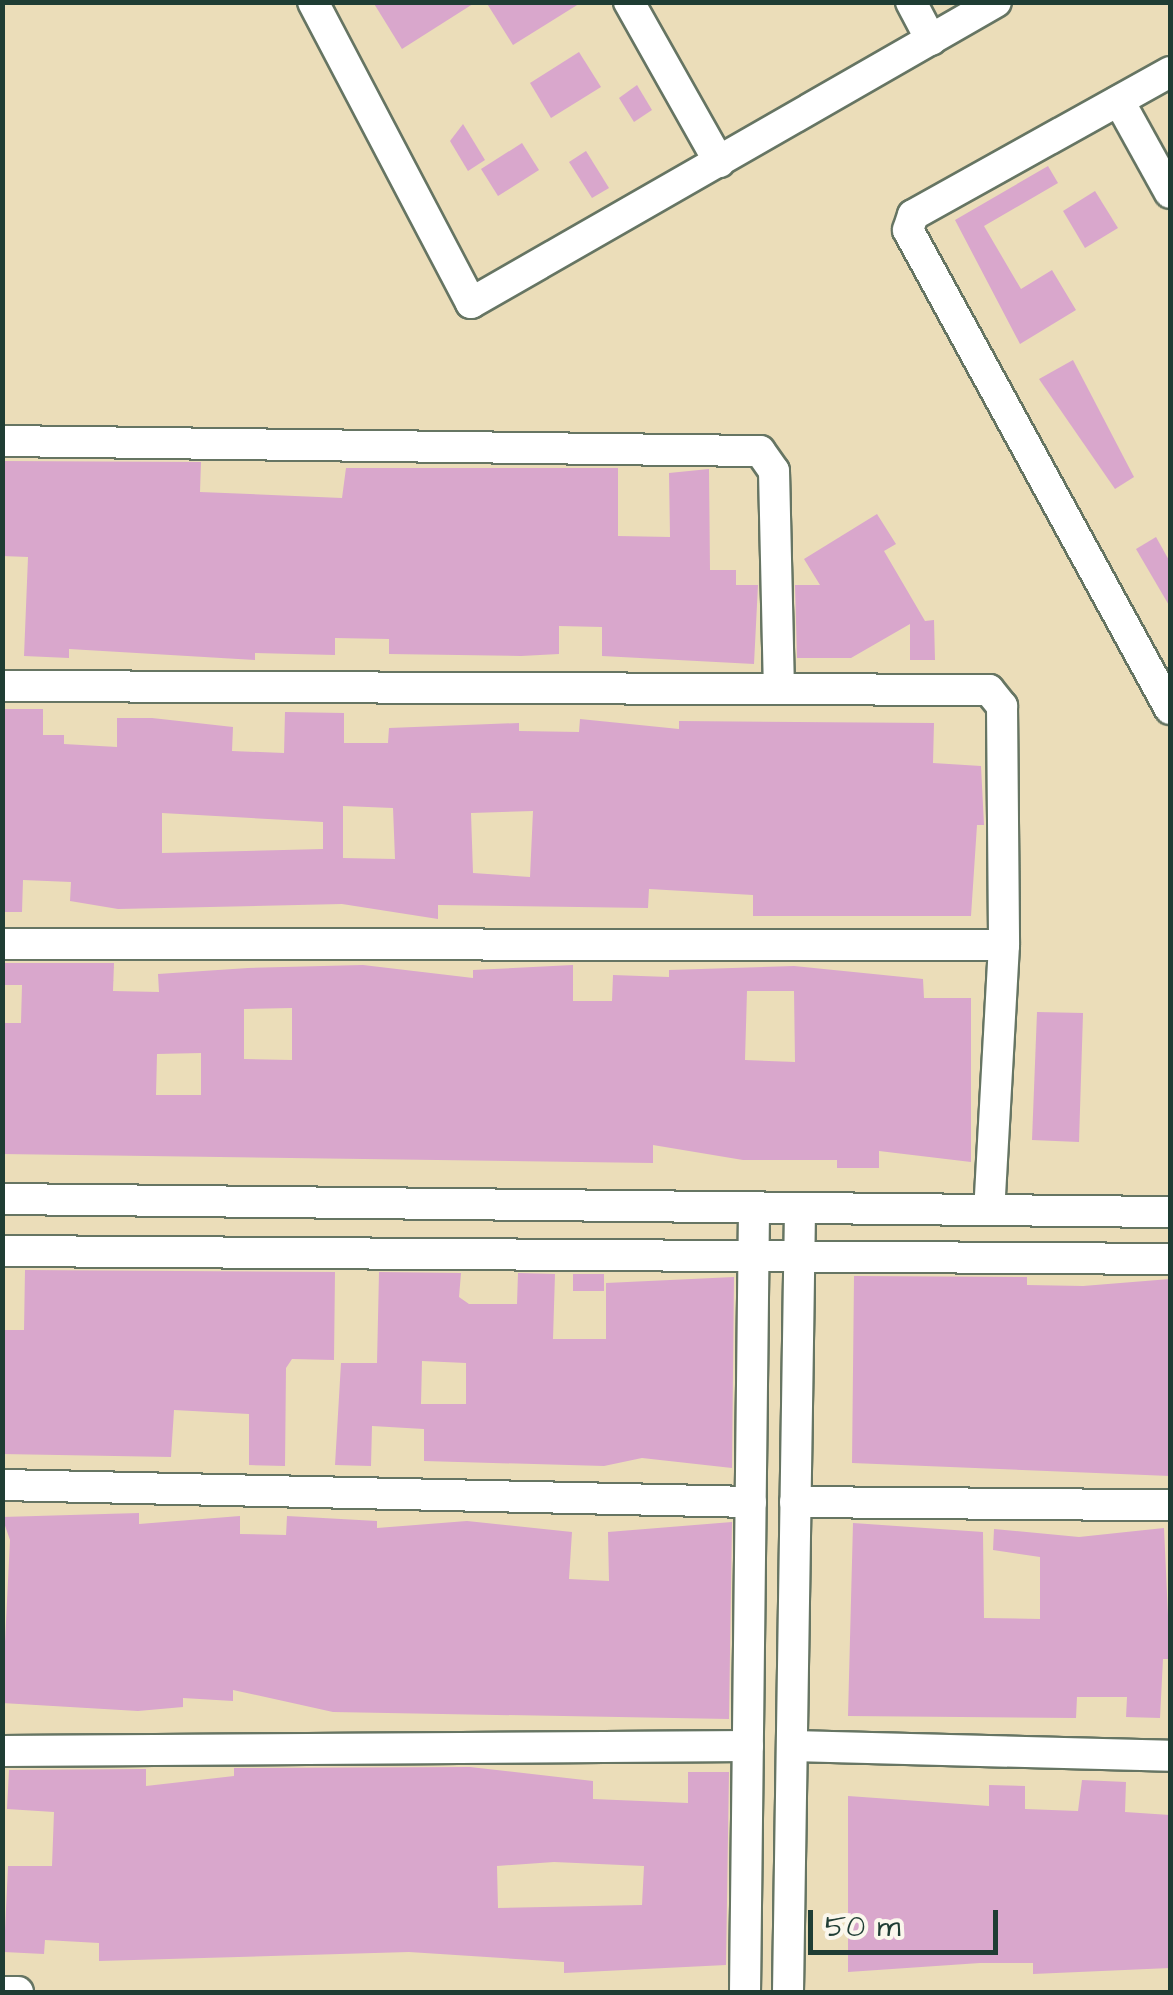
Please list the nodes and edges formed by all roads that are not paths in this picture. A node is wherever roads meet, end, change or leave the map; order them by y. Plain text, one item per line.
1 (314, 2) edge
2 (630, 2) edge
3 (911, 2) edge
4 (996, 2) edge
5 (932, 40) junction
6 (1170, 72) edge
7 (1119, 101) junction
8 (719, 162) junction
9 (1170, 193) edge
10 (2, 442) edge
11 (2, 686) edge
12 (779, 689) junction
13 (1170, 709) edge
14 (2, 944) edge
15 (1004, 946) junction
16 (2, 1198) edge
17 (754, 1208) junction
18 (800, 1208) junction
19 (989, 1210) junction
20 (1170, 1212) edge
21 (2, 1250) edge
22 (754, 1256) junction
23 (798, 1256) junction
24 (1170, 1260) edge
25 (2, 1484) edge
26 (751, 1502) junction
27 (795, 1502) junction
28 (1170, 1504) edge
29 (748, 1746) junction
30 (792, 1746) junction
31 (2, 1751) edge
32 (1170, 1756) edge
33 (2, 1992) edge
34 (18, 1992) edge
35 (745, 1992) edge
36 (788, 1992) edge

1 - 8 street
2 - 8 street
3 - 5 street
4 - 5 street
5 - 8 street
6 - 7 street
7 - 9 street
7 - 13 street
10 - 12 street
11 - 12 street
12 - 15 street
14 - 15 street
15 - 19 street
16 - 17 street
17 - 18 street
17 - 22 street
18 - 19 street
18 - 23 street
19 - 20 street
21 - 22 street
22 - 23 street
22 - 26 street
23 - 24 street
23 - 27 street
25 - 26 street
26 - 29 street
27 - 28 street
27 - 30 street
29 - 31 street
29 - 35 street
30 - 32 street
30 - 36 street
33 - 34 street

